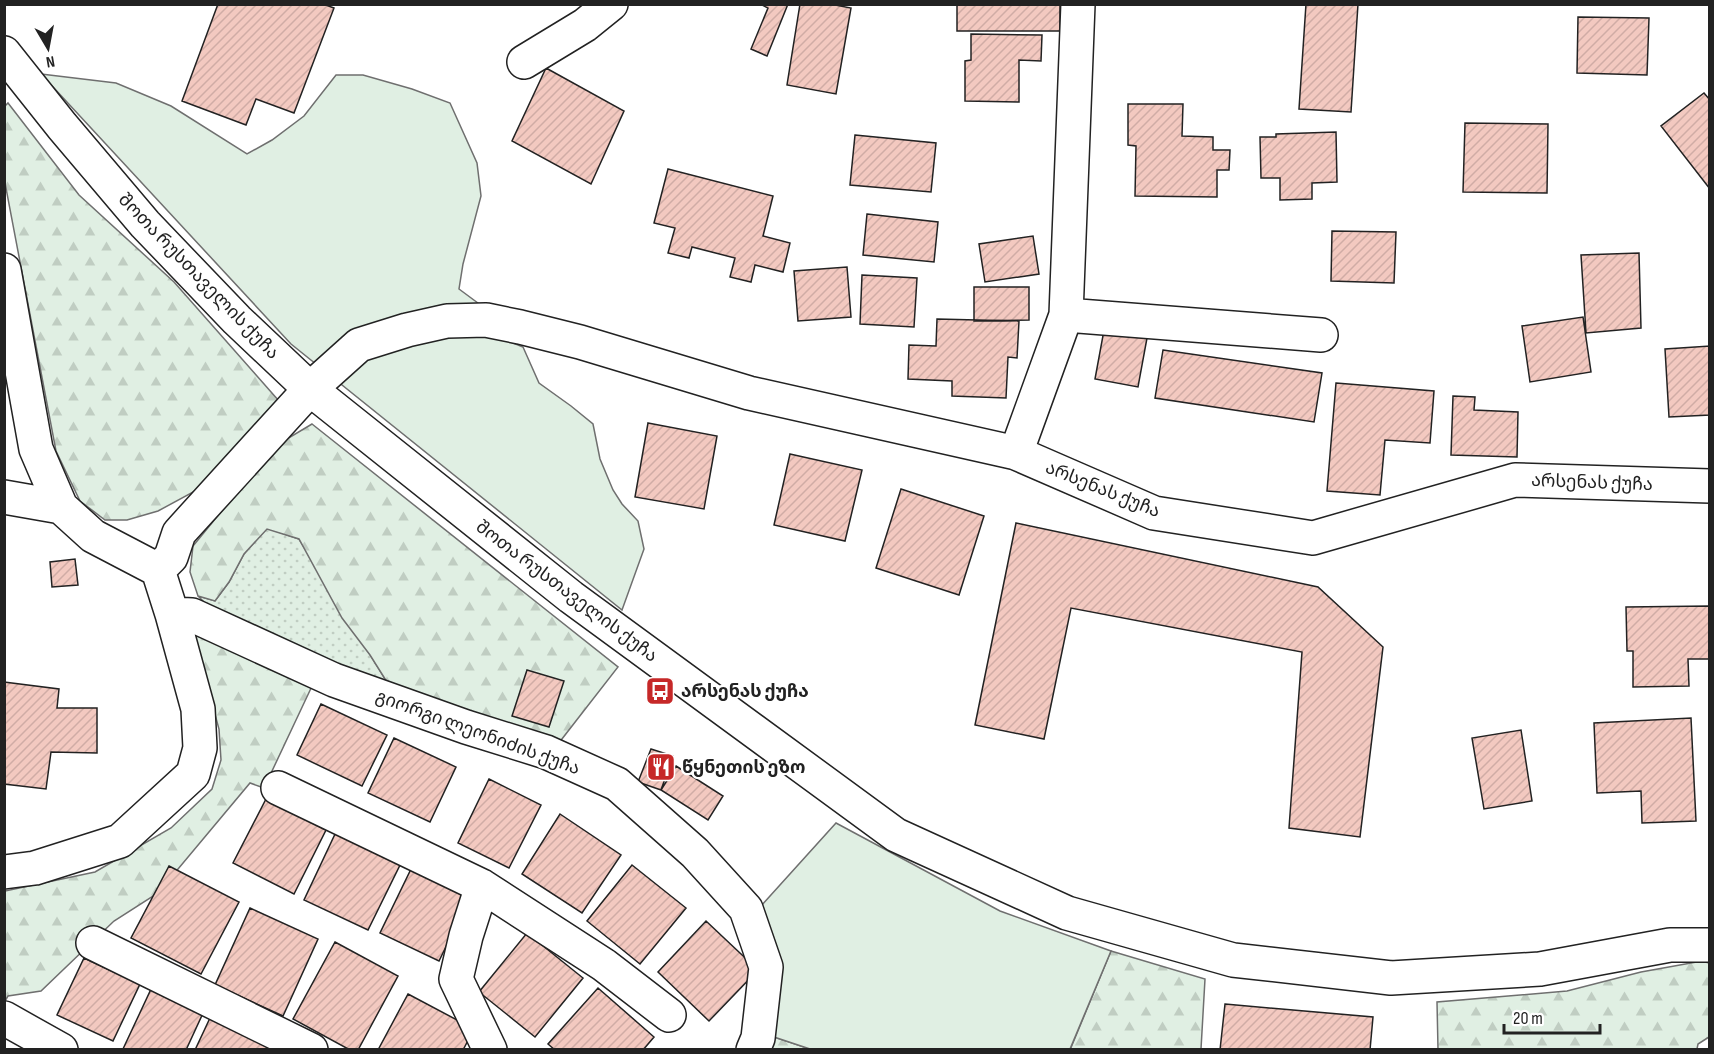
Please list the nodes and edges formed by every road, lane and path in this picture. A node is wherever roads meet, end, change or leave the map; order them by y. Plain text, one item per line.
1 (611, 4) edge
2 (1078, 4) edge
3 (4, 53) edge
4 (524, 62) dead end
5 (4, 270) edge
6 (1065, 315) junction
7 (1321, 335) dead end
8 (310, 389) junction
9 (1016, 453) junction
10 (1710, 486) edge
11 (4, 497) edge
12 (61, 507) junction
13 (158, 570) junction
14 (172, 614) junction
15 (278, 788) dead end
16 (4, 872) edge
17 (482, 886) junction
18 (93, 943) dead end
19 (1710, 945) edge
20 (669, 1015) dead end
21 (4, 1018) edge
22 (61, 1050) edge
23 (311, 1050) edge
24 (490, 1050) edge
25 (753, 1050) edge

1 - 4 street
2 - 6 street
3 - 8 street, შოთა რუსთაველის ქუჩა
5 - 12 street
6 - 7 street
6 - 9 street
8 - 9 street, არსენას ქუჩა
8 - 13 street, არსენას ქუჩა
8 - 19 street, შოთა რუსთაველის ქუჩა
9 - 10 street, არსენას ქუჩა
11 - 12 street
12 - 13 street
13 - 14 street
14 - 16 street
14 - 25 street, გიორგი ლეონიძის ქუჩა
15 - 17 street
17 - 20 street
17 - 24 street
18 - 23 street
21 - 22 street

